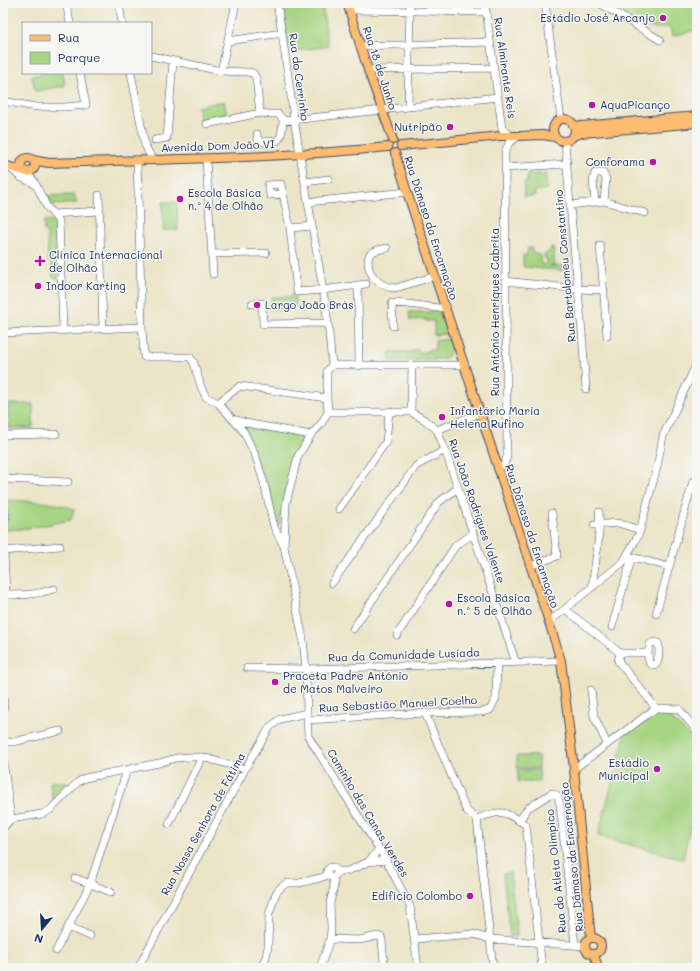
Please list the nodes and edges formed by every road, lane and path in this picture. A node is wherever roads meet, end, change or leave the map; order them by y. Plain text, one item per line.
1 (66, 3) edge
2 (119, 3) edge
3 (236, 3) edge
4 (277, 3) edge
5 (410, 3) edge
6 (485, 3) edge
7 (545, 3) edge
8 (598, 3) edge
9 (348, 7) edge
10 (410, 12) junction
11 (486, 12) junction
12 (70, 22) edge
13 (122, 22) edge
14 (282, 33) junction
15 (660, 40) dead end
16 (228, 41) junction
17 (490, 42) junction
18 (409, 44) junction
19 (360, 46) junction
20 (152, 56) edge
21 (173, 61) junction
22 (493, 68) junction
23 (409, 69) junction
24 (368, 70) junction
25 (221, 71) junction
26 (80, 74) edge
27 (131, 74) edge
28 (498, 97) junction
29 (3, 101) edge
30 (408, 107) junction
31 (382, 110) junction
32 (260, 113) junction
33 (697, 116) edge
34 (294, 119) junction
35 (561, 119) junction
36 (283, 120) junction
37 (697, 123) edge
38 (207, 124) dead end
39 (574, 125) junction
40 (553, 127) junction
41 (257, 134) dead end
42 (504, 134) junction
43 (519, 136) junction
44 (573, 136) junction
45 (555, 137) junction
46 (155, 140) dead end
47 (566, 141) junction
48 (390, 144) junction
49 (145, 145) junction
50 (401, 146) junction
51 (395, 153) junction
52 (300, 154) junction
53 (206, 159) junction
54 (138, 160) junction
55 (155, 160) junction
56 (22, 161) junction
57 (34, 164) junction
58 (566, 164) junction
59 (5, 165) edge
60 (505, 168) junction
61 (24, 171) junction
62 (329, 179) dead end
63 (305, 182) junction
64 (37, 188) junction
65 (407, 192) junction
66 (283, 194) dead end
67 (99, 195) dead end
68 (604, 201) junction
69 (308, 202) junction
70 (595, 202) junction
71 (570, 205) junction
72 (99, 211) junction
73 (645, 212) dead end
74 (53, 214) junction
75 (312, 226) junction
76 (290, 228) junction
77 (600, 245) dead end
78 (387, 248) dead end
79 (266, 253) dead end
80 (212, 254) junction
81 (213, 274) dead end
82 (435, 276) junction
83 (505, 281) junction
84 (366, 284) dead end
85 (358, 285) junction
86 (578, 289) junction
87 (323, 290) junction
88 (604, 290) junction
89 (252, 304) dead end
90 (431, 307) junction
91 (445, 307) junction
92 (412, 309) dead end
93 (328, 323) junction
94 (393, 326) dead end
95 (142, 327) junction
96 (103, 329) junction
97 (63, 330) junction
98 (3, 333) edge
99 (607, 336) dead end
100 (697, 364) edge
101 (332, 365) junction
102 (412, 365) junction
103 (465, 365) junction
104 (359, 366) junction
105 (586, 389) dead end
106 (327, 398) junction
107 (218, 403) junction
108 (389, 411) junction
109 (328, 412) junction
110 (411, 412) junction
111 (480, 413) junction
112 (232, 418) junction
113 (437, 430) junction
114 (56, 434) dead end
115 (310, 435) junction
116 (4, 436) edge
117 (445, 450) junction
118 (498, 468) junction
119 (3, 479) edge
120 (693, 480) dead end
121 (68, 482) dead end
122 (458, 488) junction
123 (3, 503) edge
124 (339, 509) dead end
125 (599, 512) dead end
126 (552, 513) dead end
127 (597, 525) junction
128 (3, 528) edge
129 (640, 530) junction
130 (3, 534) edge
131 (473, 534) junction
132 (60, 546) dead end
133 (284, 546) junction
134 (3, 551) edge
135 (630, 556) junction
136 (530, 566) junction
137 (669, 567) junction
138 (332, 583) dead end
139 (592, 587) junction
140 (54, 590) dead end
141 (5, 594) edge
142 (566, 609) junction
143 (656, 614) dead end
144 (550, 622) junction
145 (612, 627) dead end
146 (353, 629) dead end
147 (397, 635) dead end
148 (620, 653) junction
149 (648, 654) dead end
150 (561, 661) junction
151 (497, 663) junction
152 (516, 663) junction
153 (247, 668) dead end
154 (306, 669) junction
155 (591, 690) dead end
156 (3, 697) edge
157 (656, 708) junction
158 (425, 713) junction
159 (3, 714) edge
160 (307, 716) junction
161 (60, 731) dead end
162 (697, 731) edge
163 (3, 742) edge
164 (607, 744) junction
165 (202, 757) junction
166 (3, 760) edge
167 (246, 769) junction
168 (574, 769) junction
169 (127, 770) junction
170 (11, 819) junction
171 (477, 819) junction
172 (519, 821) junction
173 (169, 824) dead end
174 (3, 828) edge
175 (379, 849) junction
176 (386, 860) junction
177 (368, 862) junction
178 (333, 874) junction
179 (75, 878) dead end
180 (90, 884) junction
181 (111, 892) dead end
182 (68, 927) junction
183 (90, 936) dead end
184 (591, 938) junction
185 (330, 939) junction
186 (414, 939) junction
187 (490, 939) junction
188 (539, 943) junction
189 (575, 945) junction
190 (585, 946) junction
191 (56, 951) dead end
192 (594, 954) junction
193 (138, 968) edge
194 (261, 968) edge
195 (320, 968) edge
196 (382, 968) edge
197 (418, 968) edge
198 (493, 968) edge
199 (542, 968) edge
200 (598, 968) edge

1 - 12 street
2 - 13 street
3 - 16 street
4 - 14 street, Rua do Cerrinho
5 - 10 street
6 - 11 street, Rua Almirante Reis
7 - 35 street
8 - 15 street
9 - 10 street
9 - 19 main road, Rua 18 de Junho
10 - 11 street
10 - 18 street
11 - 17 street, Rua Almirante Reis
14 - 16 street
14 - 34 street, Rua do Cerrinho
16 - 25 street
17 - 18 street
17 - 22 street, Rua Almirante Reis
18 - 19 street
18 - 23 street
19 - 24 main road, Rua 18 de Junho
20 - 21 street
21 - 25 street
21 - 46 street
22 - 23 street
22 - 28 street, Rua Almirante Reis
23 - 24 street
23 - 30 street
24 - 31 main road, Rua 18 de Junho
25 - 32 street
26 - 29 street
27 - 49 street
28 - 30 street
28 - 42 street, Rua Almirante Reis
30 - 31 street
31 - 34 street
31 - 48 main road, Rua 18 de Junho
32 - 36 street
32 - 38 street
33 - 39 main road
34 - 36 street
34 - 52 street, Rua do Cerrinho
35 - 39 main road
35 - 40 main road
36 - 41 street
37 - 44 main road
39 - 44 main road
40 - 42 main road
40 - 45 main road
42 - 43 main road
42 - 50 main road
43 - 45 main road
43 - 60 street, Rua António Henriques Cabrita
44 - 47 main road
45 - 47 main road
47 - 58 street, Rua Bartolomeu Constantino
48 - 50 main road
48 - 51 main road
48 - 52 main road, Avenida Dom João VI
49 - 54 street
49 - 55 street
50 - 51 main road
51 - 65 main road, Rua Dâmaso da Encarnação
52 - 53 main road, Avenida Dom João VI
52 - 63 street, Rua do Cerrinho
53 - 55 main road, Avenida Dom João VI
53 - 80 street
54 - 55 main road, Avenida Dom João VI
54 - 57 main road, Avenida Dom João VI
54 - 95 street
56 - 57 main road
56 - 59 main road
56 - 61 main road
57 - 61 main road
58 - 60 street
58 - 71 street, Rua Bartolomeu Constantino
59 - 61 main road
59 - 64 street
60 - 83 street, Rua António Henriques Cabrita
61 - 64 street
62 - 63 street
63 - 69 street, Rua do Cerrinho
64 - 74 street
65 - 69 street
65 - 82 main road, Rua Dâmaso da Encarnação
66 - 76 street
67 - 72 street
68 - 70 street
68 - 70 street
68 - 73 street
69 - 75 street, Rua do Cerrinho
70 - 71 street
71 - 86 street, Rua Bartolomeu Constantino
72 - 74 street
72 - 96 street
74 - 97 street
75 - 76 street
75 - 87 street, Rua do Cerrinho
76 - 87 street
77 - 88 street
78 - 82 street
79 - 80 street
80 - 81 street
82 - 91 main road, Rua Dâmaso da Encarnação
83 - 86 street
83 - 118 street, Rua António Henriques Cabrita
84 - 85 street
85 - 87 street
85 - 104 street
86 - 88 street
86 - 105 street, Rua Bartolomeu Constantino
87 - 93 street, Rua do Cerrinho
88 - 99 street
89 - 93 street
90 - 91 street
90 - 92 street
90 - 94 street
91 - 103 main road, Rua Dâmaso da Encarnação
93 - 101 street, Rua do Cerrinho
95 - 96 street
95 - 107 street
96 - 97 street
97 - 98 street
100 - 129 street
101 - 104 street
101 - 106 street
102 - 103 street
102 - 104 street
102 - 110 street
103 - 111 main road, Rua Dâmaso da Encarnação
106 - 107 street
106 - 109 street
107 - 112 street
108 - 109 street, Rua João Rodrigues Valente
108 - 110 street, Rua João Rodrigues Valente
108 - 124 street
109 - 115 street
110 - 113 street, Rua João Rodrigues Valente
111 - 113 street
111 - 118 main road, Rua Dâmaso da Encarnação
112 - 115 street
112 - 133 street
113 - 117 street, Rua João Rodrigues Valente
114 - 116 street
115 - 133 street
117 - 122 street, Rua João Rodrigues Valente
117 - 138 street
118 - 136 main road, Rua Dâmaso da Encarnação
119 - 121 street
120 - 137 street
122 - 131 street, Rua João Rodrigues Valente
122 - 146 street
123 - 128 street
125 - 127 street
126 - 136 street
127 - 129 street
127 - 139 street
129 - 135 street
130 - 134 street
131 - 147 street
131 - 152 street, Rua João Rodrigues Valente
132 - 134 street
133 - 154 street, Caminho das Canas Verdes
134 - 141 street
135 - 137 street
135 - 139 street
135 - 145 street
136 - 144 main road, Rua Dâmaso da Encarnação
137 - 143 street
139 - 142 street
140 - 141 street
142 - 144 street
142 - 148 street
144 - 150 main road, Rua Dâmaso da Encarnação
148 - 149 street
148 - 157 street
150 - 152 street, Rua da Comunidade Lusíada
150 - 168 main road, Rua Dâmaso da Encarnação
151 - 152 street, Rua da Comunidade Lusíada
151 - 154 street, Rua da Comunidade Lusíada
151 - 158 street, Rua Sebastião Manuel Coelho
153 - 154 street, Rua da Comunidade Lusíada
154 - 160 street, Caminho das Canas Verdes
155 - 164 street
156 - 159 street
157 - 162 street
157 - 164 street
158 - 160 street, Rua Sebastião Manuel Coelho
158 - 171 street
160 - 167 street, Rua Nossa Senhora de Fátima
160 - 175 street, Caminho das Canas Verdes
161 - 163 street
164 - 168 street
165 - 167 street
165 - 169 street
165 - 173 street
166 - 170 street
167 - 193 street, Rua Nossa Senhora de Fátima
168 - 184 main road, Rua Dâmaso da Encarnação
169 - 170 street
169 - 180 street
170 - 174 street
171 - 172 street
171 - 187 street
172 - 188 street
172 - 189 street, Rua do Atleta Olímpico
175 - 176 street, Caminho das Canas Verdes
175 - 177 street
176 - 177 street
176 - 186 street, Caminho das Canas Verdes
177 - 178 street
178 - 185 street
178 - 194 street
179 - 180 street
180 - 181 street
180 - 182 street
182 - 183 street
182 - 191 street
184 - 190 main road
184 - 192 main road
185 - 195 street
185 - 196 street
186 - 187 street
186 - 197 street, Caminho das Canas Verdes
187 - 188 street
187 - 198 street
188 - 189 street
188 - 199 street
189 - 190 street
190 - 192 main road
192 - 200 main road

